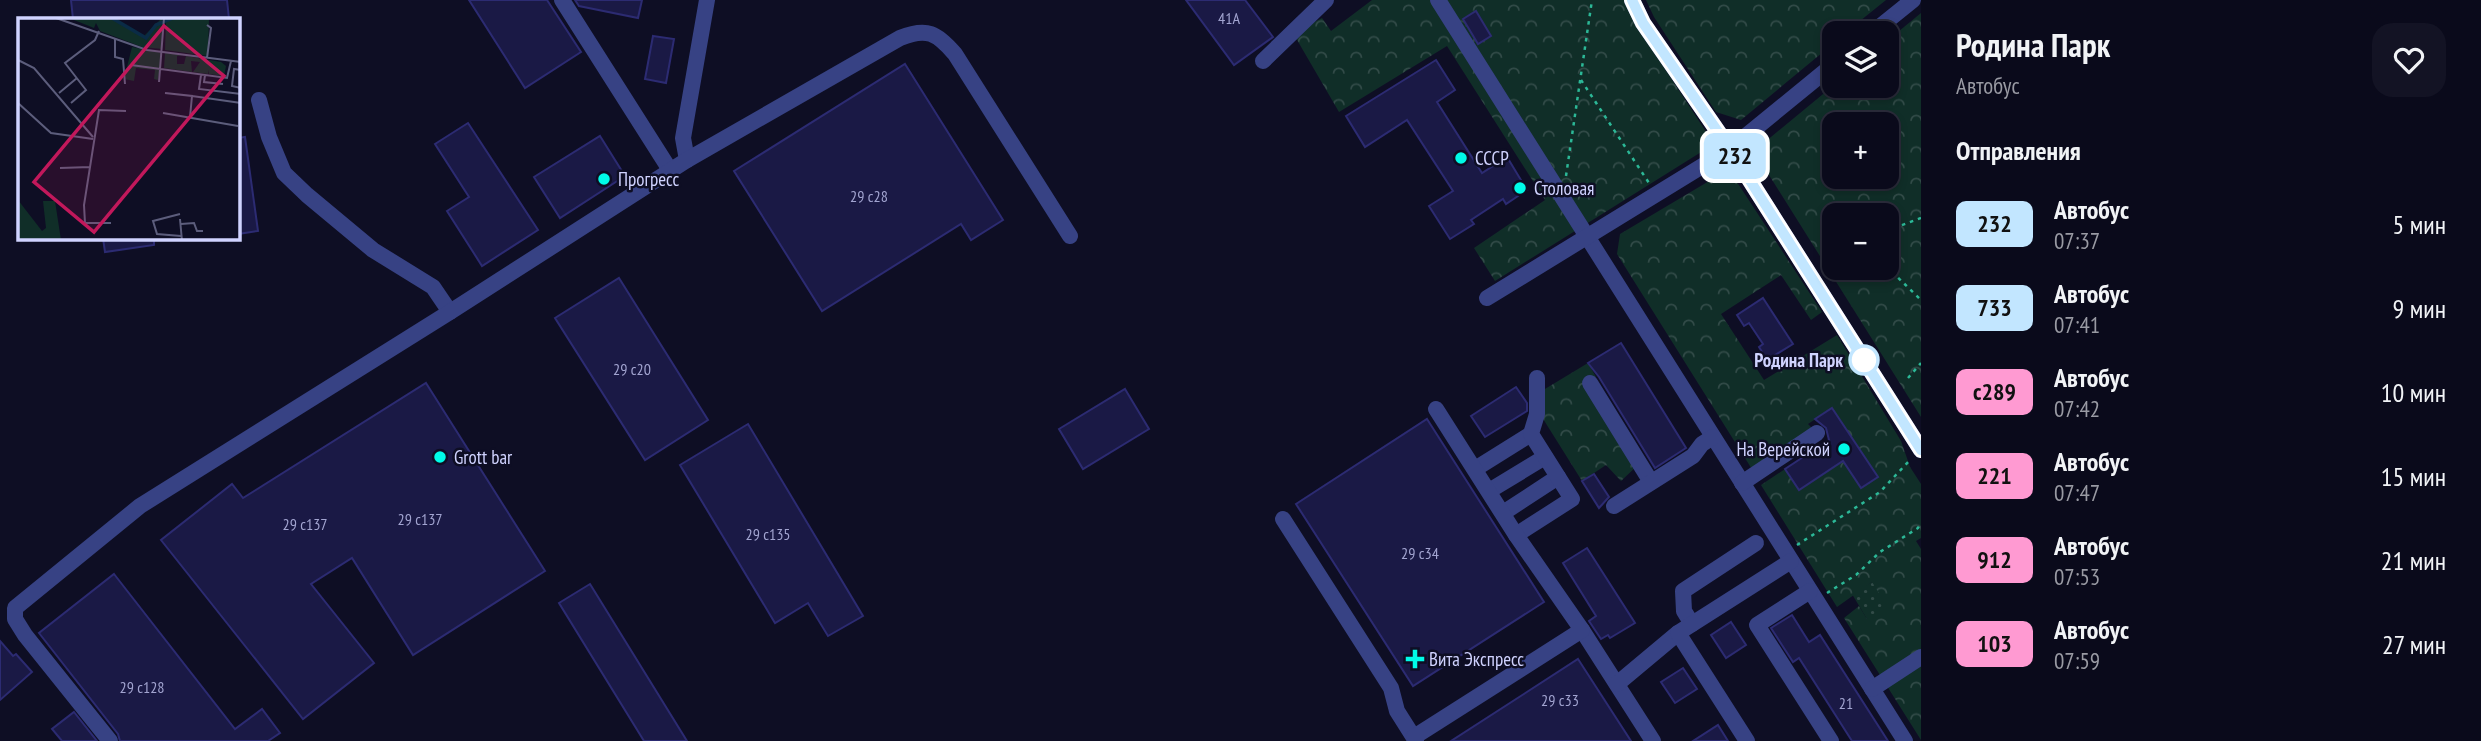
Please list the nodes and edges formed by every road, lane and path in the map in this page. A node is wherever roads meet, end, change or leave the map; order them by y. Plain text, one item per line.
1 (562, 0) edge
2 (707, 0) edge
3 (1326, 0) edge
4 (1438, 0) edge
5 (1592, 0) edge
6 (1632, 0) edge
7 (1910, 2) edge
8 (1887, 21) edge
9 (1263, 61) dead end
10 (1822, 74) edge
11 (1580, 79) junction
12 (259, 100) dead end
13 (1730, 149) junction
14 (687, 160) junction
15 (670, 170) junction
16 (1657, 194) junction
17 (1563, 196) junction
18 (1921, 218) edge
19 (1899, 226) edge
20 (1070, 236) dead end
21 (1588, 237) junction
22 (1899, 279) edge
23 (1487, 298) dead end
24 (1921, 300) edge
25 (450, 312) junction
26 (1921, 363) edge
27 (1537, 378) dead end
28 (1908, 378) dead end
29 (1590, 383) dead end
30 (1436, 409) dead end
31 (1816, 433) dead end
32 (1531, 434) junction
33 (1713, 437) junction
34 (1915, 456) edge
35 (1545, 457) junction
36 (1475, 469) junction
37 (1558, 477) junction
38 (1651, 482) junction
39 (1742, 483) junction
40 (1489, 491) junction
41 (1614, 506) dead end
42 (1503, 513) junction
43 (1283, 519) dead end
44 (1921, 522) edge
45 (1516, 536) junction
46 (1756, 543) dead end
47 (1788, 556) junction
48 (1813, 596) junction
49 (1685, 628) junction
50 (1583, 630) junction
51 (1921, 657) edge
52 (1617, 684) junction
53 (1872, 689) junction
54 (1415, 739) edge
55 (110, 741) edge
56 (1653, 741) edge
57 (1747, 741) edge
58 (1831, 741) edge
59 (1905, 741) edge

1 - 15 street
2 - 14 street
3 - 9 street
4 - 17 street
5 - 11 path
6 - 13 street
7 - 8 street
10 - 13 street
11 - 16 path
11 - 17 path
12 - 25 street
13 - 16 street
13 - 34 street
14 - 15 street
14 - 20 street
15 - 25 street
16 - 21 street
17 - 21 street
18 - 19 path
21 - 23 street
21 - 33 street
22 - 24 path
25 - 55 street
26 - 28 path
27 - 32 street
29 - 38 street
30 - 36 street
31 - 39 street
32 - 35 street
32 - 36 street
33 - 38 street
33 - 39 street
34 - 47 path
35 - 37 street
35 - 40 street
36 - 40 street
37 - 42 street
37 - 45 street
38 - 41 street
39 - 47 street
40 - 42 street
42 - 45 street
43 - 54 street
44 - 48 path
45 - 50 street
46 - 49 street
47 - 48 street
47 - 49 street
48 - 53 street
48 - 58 street
49 - 52 street
49 - 57 street
50 - 52 street
50 - 54 street
51 - 53 street
52 - 56 street
53 - 59 street

